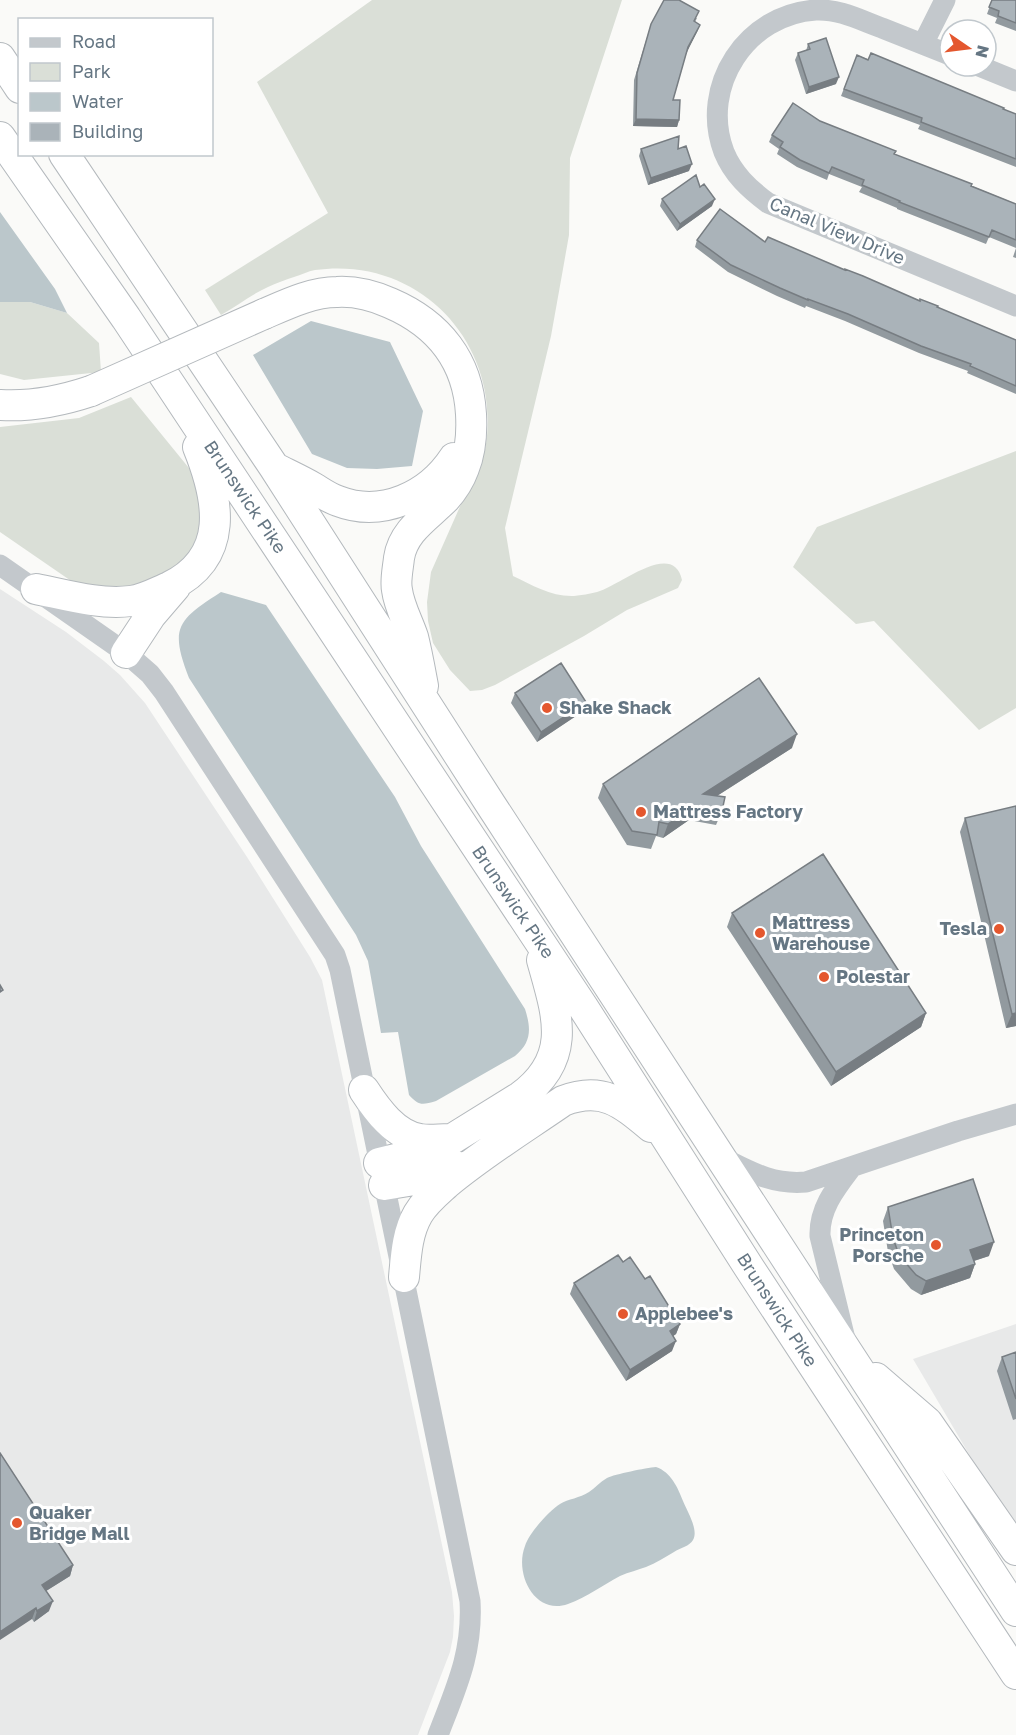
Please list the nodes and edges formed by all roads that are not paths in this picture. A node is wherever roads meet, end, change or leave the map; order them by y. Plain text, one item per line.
1 (945, 0) edge
2 (923, 44) junction
3 (938, 50) edge
4 (0, 58) edge
5 (998, 74) edge
6 (1016, 81) edge
7 (18, 85) edge
8 (0, 137) edge
9 (65, 156) edge
10 (1016, 306) edge
11 (177, 394) junction
12 (0, 405) edge
13 (470, 407) junction
14 (274, 468) junction
15 (0, 565) edge
16 (179, 582) junction
17 (36, 589) junction
18 (126, 653) junction
19 (428, 707) junction
20 (536, 936) junction
21 (364, 1090) junction
22 (1016, 1114) edge
23 (455, 1139) junction
24 (673, 1149) junction
25 (720, 1156) junction
26 (469, 1164) junction
27 (850, 1168) junction
28 (382, 1174) junction
29 (404, 1277) junction
30 (849, 1354) junction
31 (1016, 1550) edge
32 (1016, 1611) edge
33 (1016, 1674) edge
34 (438, 1735) edge

1 - 2 street
2 - 3 street, Canal View Drive
2 - 10 street, Canal View Drive
4 - 7 highway
5 - 6 street
8 - 11 highway, Brunswick Pike
9 - 14 highway, Brunswick Pike
11 - 16 highway
11 - 20 highway, Brunswick Pike
12 - 13 highway, bridge
13 - 14 highway
13 - 19 highway
14 - 19 highway, Brunswick Pike
15 - 17 street
16 - 17 highway
16 - 18 highway
17 - 18 street
18 - 21 street
19 - 25 highway, Brunswick Pike
20 - 23 highway
20 - 24 highway, Brunswick Pike
21 - 23 highway
21 - 28 street
22 - 27 street
23 - 28 highway
24 - 26 highway
24 - 33 highway, Brunswick Pike
25 - 27 street
25 - 30 highway, Brunswick Pike
26 - 28 highway
26 - 29 highway
27 - 30 street
28 - 29 street
29 - 34 street
30 - 31 highway
30 - 32 highway, Brunswick Pike

